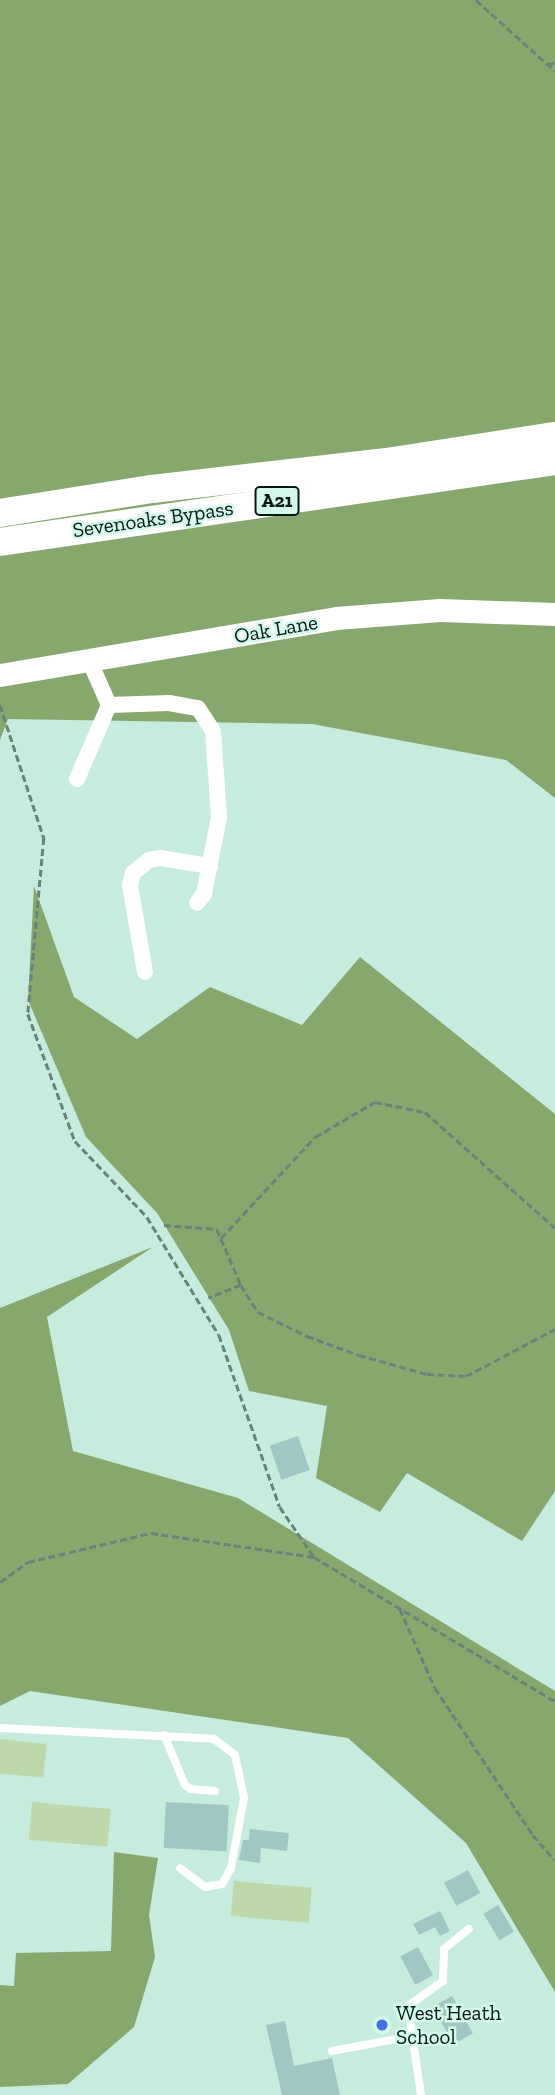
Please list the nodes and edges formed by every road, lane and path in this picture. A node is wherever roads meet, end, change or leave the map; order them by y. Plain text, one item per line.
1 (476, 0) edge
2 (555, 63) edge
3 (547, 64) junction
4 (555, 71) edge
5 (555, 436) edge
6 (555, 461) edge
7 (0, 513) edge
8 (0, 542) edge
9 (555, 614) edge
10 (90, 662) junction
11 (0, 675) edge
12 (0, 705) edge
13 (109, 705) junction
14 (77, 779) dead end
15 (210, 866) junction
16 (197, 903) dead end
17 (145, 972) dead end
18 (164, 1226) dead end
19 (555, 1228) edge
20 (221, 1238) junction
21 (241, 1284) junction
22 (209, 1298) dead end
23 (555, 1329) edge
24 (314, 1557) junction
25 (0, 1582) edge
26 (400, 1609) junction
27 (555, 1701) edge
28 (0, 1728) edge
29 (164, 1735) junction
30 (215, 1791) dead end
31 (555, 1860) edge
32 (180, 1868) dead end
33 (469, 1929) dead end
34 (412, 2036) junction
35 (332, 2051) dead end
36 (421, 2095) edge

1 - 3 path
2 - 3 path
3 - 4 path
5 - 7 highway, Sevenoaks Bypass / A21
6 - 8 highway, Sevenoaks Bypass / A21
9 - 10 street, Oak Lane
10 - 11 street, Oak Lane
10 - 13 street
12 - 24 path
13 - 14 street
13 - 15 street
15 - 16 street
15 - 17 street
18 - 20 path
19 - 20 path
20 - 21 path
21 - 22 path
21 - 23 path
24 - 25 path
24 - 26 path
26 - 27 path
26 - 31 path
28 - 29 lane
29 - 30 lane
29 - 32 lane
33 - 34 lane
34 - 35 lane
34 - 36 lane

